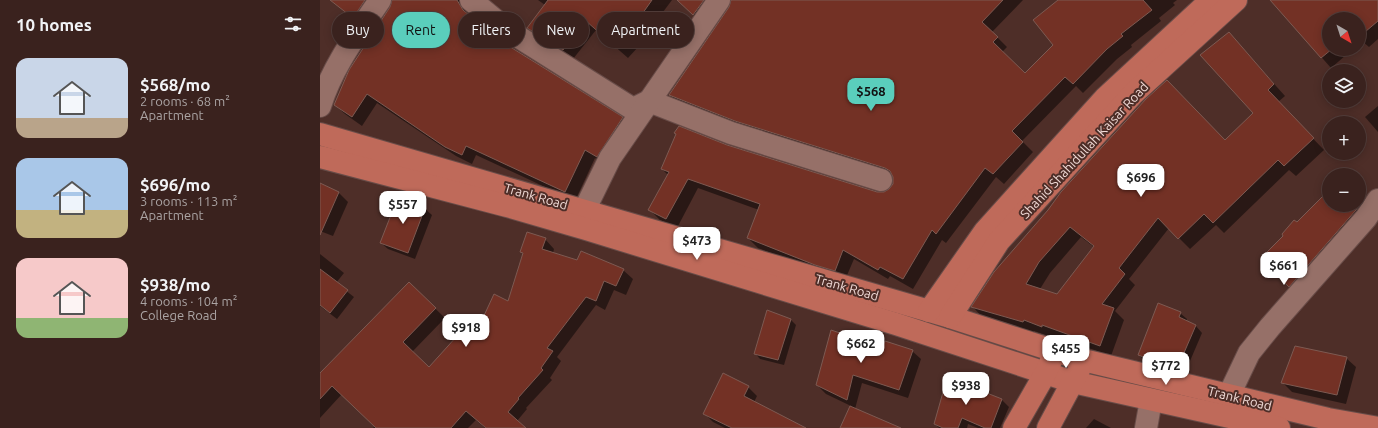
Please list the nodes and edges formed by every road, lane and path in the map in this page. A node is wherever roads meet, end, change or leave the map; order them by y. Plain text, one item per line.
1 (380, 0) edge
2 (471, 0) edge
3 (719, 0) edge
4 (1211, 0) edge
5 (1236, 0) edge
6 (649, 101) junction
7 (320, 106) edge
8 (320, 134) edge
9 (320, 157) edge
10 (881, 180) dead end
11 (1378, 200) edge
12 (584, 211) junction
13 (929, 311) junction
14 (950, 317) junction
15 (1055, 351) junction
16 (1084, 360) junction
17 (1045, 374) junction
18 (1073, 382) junction
19 (1229, 395) junction
20 (1152, 400) junction
21 (1014, 428) edge
22 (1048, 428) edge
23 (1146, 428) edge
24 (1279, 428) edge
25 (1378, 428) edge

1 - 7 street
2 - 6 street
3 - 6 street
4 - 13 main road, Shahid Shahidullah Kaisar Road
5 - 14 main road, Shahid Shahidullah Kaisar Road
6 - 10 street
6 - 12 street
8 - 12 main road, Trank Road
9 - 17 main road, Trank Road
11 - 19 street
12 - 13 main road, Trank Road
13 - 14 main road, Trank Road
14 - 15 main road, Trank Road
15 - 16 main road, Trank Road
15 - 17 main road
16 - 18 main road
16 - 19 main road, Trank Road
17 - 18 main road, Trank Road
17 - 21 main road
18 - 20 main road, Trank Road
18 - 22 main road
19 - 25 main road, Trank Road
20 - 23 street
20 - 24 main road, Trank Road

